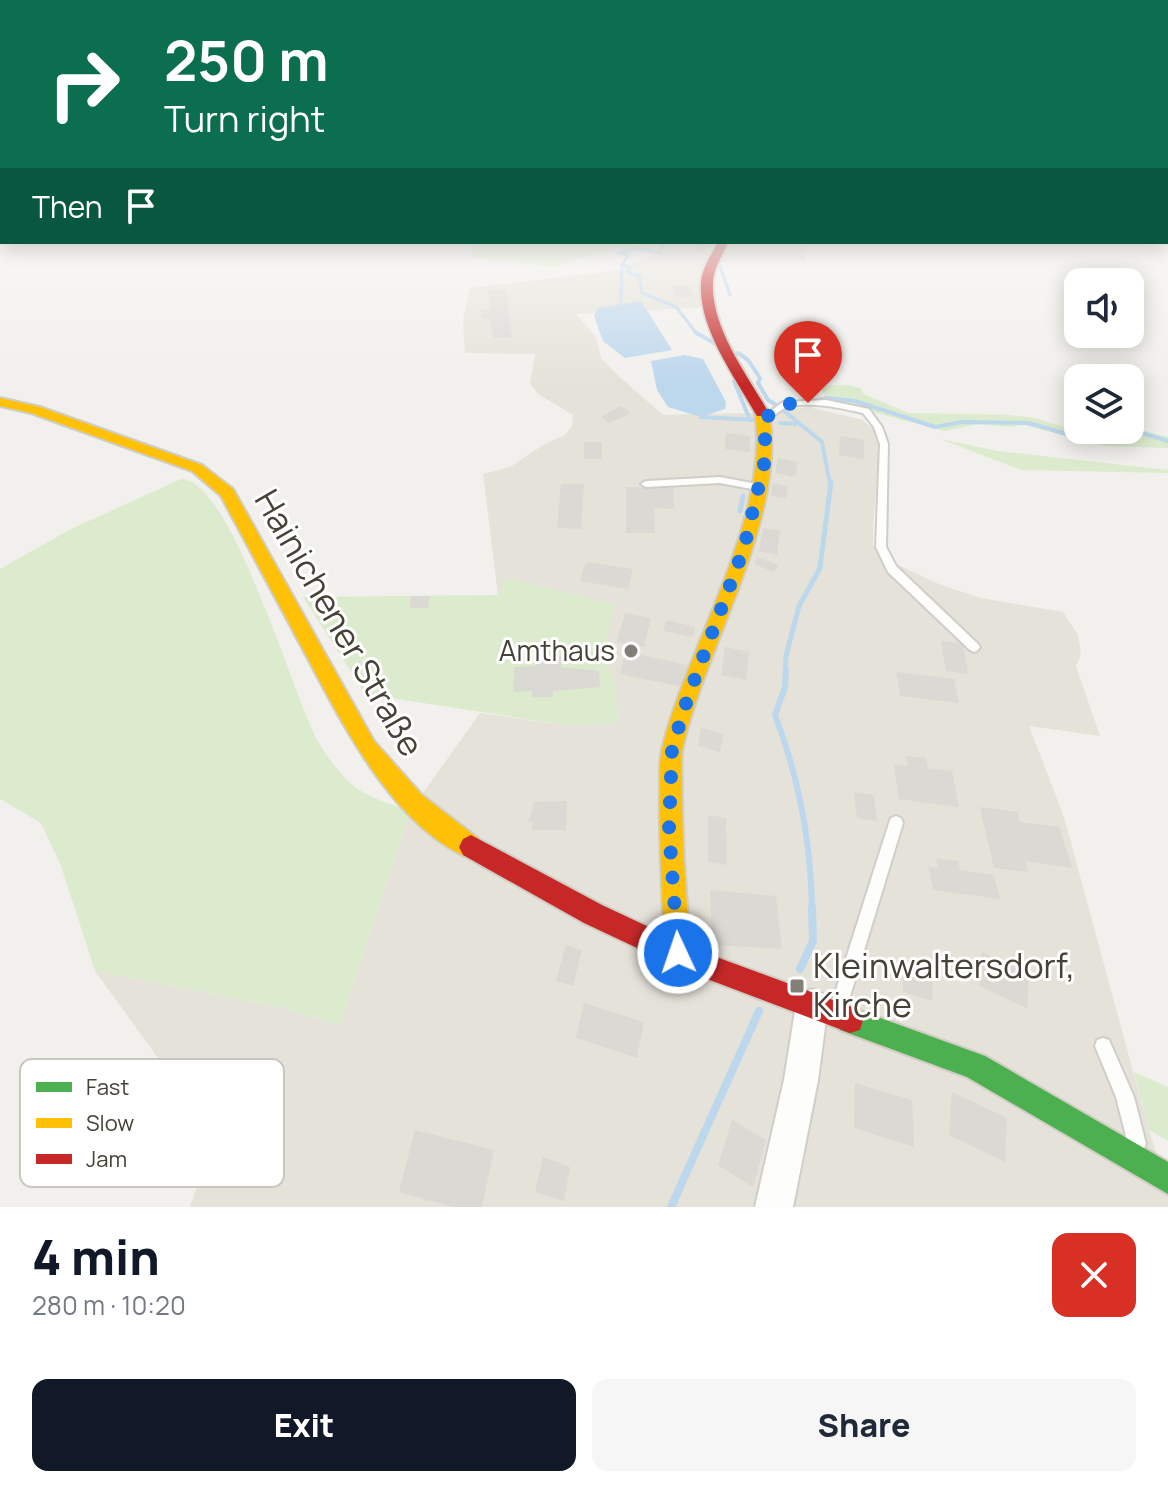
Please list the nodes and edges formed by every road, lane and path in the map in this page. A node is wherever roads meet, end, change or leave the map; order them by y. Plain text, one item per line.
1 (711, 271) edge
2 (0, 402) edge
3 (765, 418) junction
4 (646, 484) dead end
5 (757, 487) junction
6 (974, 647) dead end
7 (896, 823) dead end
8 (678, 953) junction
9 (811, 1005) junction
10 (1103, 1046) dead end
11 (1142, 1164) junction
12 (1168, 1179) edge
13 (774, 1207) edge

1 - 3 main road
2 - 8 main road, Hainichener Straße
3 - 5 main road
3 - 6 lane
4 - 5 lane
5 - 8 main road
7 - 9 lane
8 - 9 main road, Hainichener Straße
9 - 11 main road, Hainichener Straße
9 - 13 street
10 - 11 lane
11 - 12 main road, Hainichener Straße

